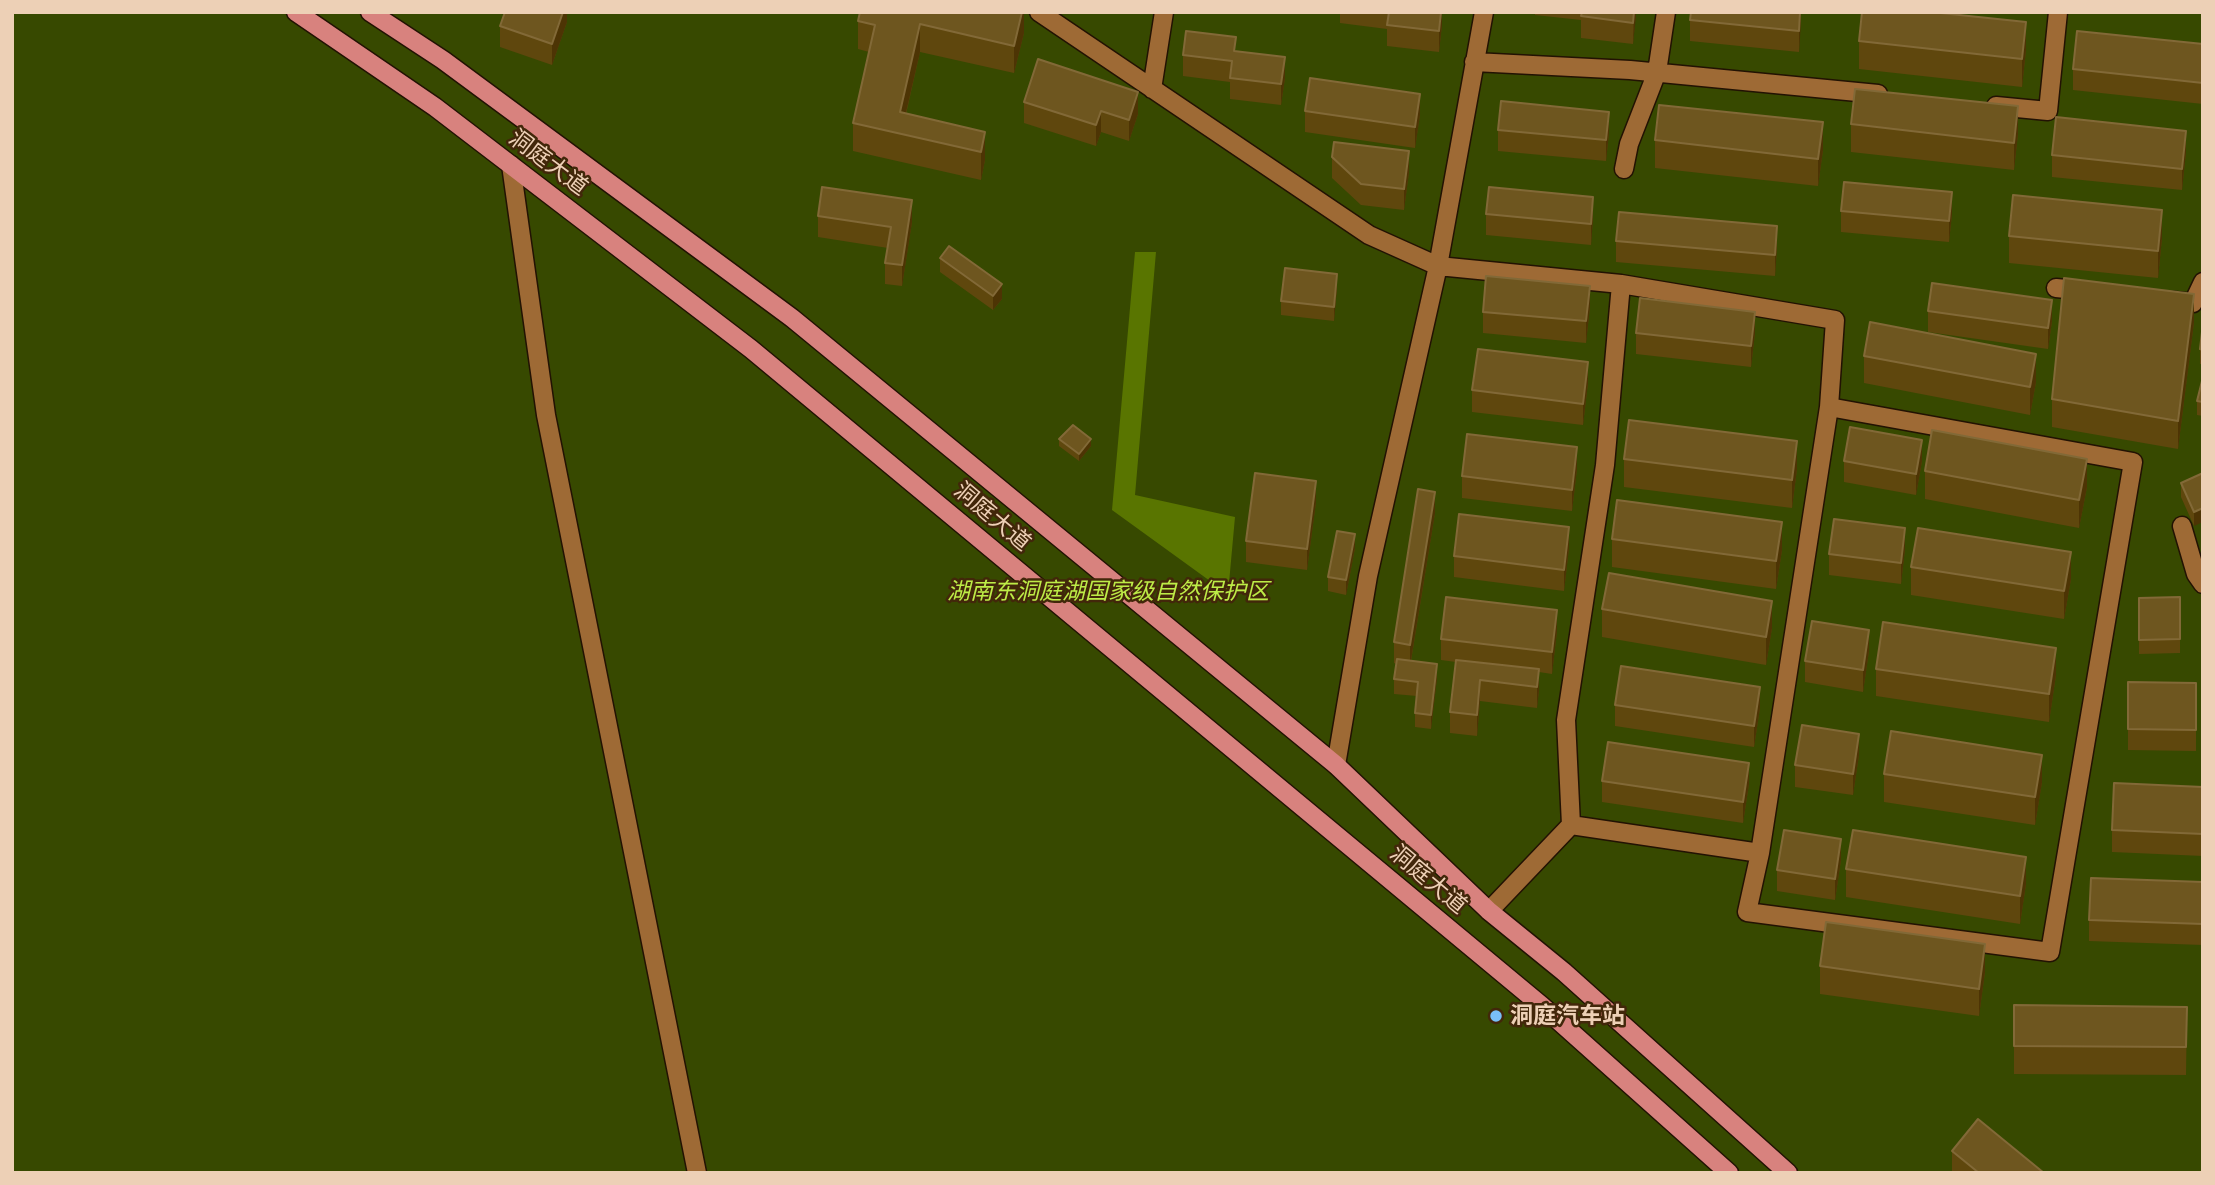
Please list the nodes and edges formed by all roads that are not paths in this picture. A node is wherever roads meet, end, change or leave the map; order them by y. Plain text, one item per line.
1 (296, 12) edge
2 (370, 12) edge
3 (1039, 12) edge
4 (1164, 12) edge
5 (1484, 12) edge
6 (1667, 12) edge
7 (2058, 12) edge
8 (1475, 62) junction
9 (1657, 72) junction
10 (1153, 89) junction
11 (1899, 96) edge
12 (1980, 104) edge
13 (511, 165) junction
14 (1624, 169) dead end
15 (1438, 266) junction
16 (2203, 282) edge
17 (1621, 284) junction
18 (2056, 288) dead end
19 (2111, 294) edge
20 (2152, 299) edge
21 (1829, 407) junction
22 (2182, 526) dead end
23 (2203, 584) edge
24 (1336, 765) junction
25 (1571, 825) junction
26 (1760, 853) junction
27 (1489, 911) junction
28 (697, 1173) edge
29 (1728, 1173) edge
30 (1788, 1173) edge

1 - 13 main road, 洞庭大道
2 - 24 main road, 洞庭大道
3 - 10 street
4 - 10 street
5 - 8 street
6 - 9 street
7 - 12 street
8 - 9 street
8 - 15 street
9 - 11 street
9 - 14 street
10 - 15 street
13 - 28 street
13 - 29 main road, 洞庭大道
15 - 17 street
15 - 24 street
16 - 20 street
17 - 21 street
17 - 25 street
18 - 19 street
21 - 26 street
21 - 26 street
22 - 23 street
24 - 27 main road, 洞庭大道
25 - 26 street
25 - 27 street
27 - 30 main road, 洞庭大道

